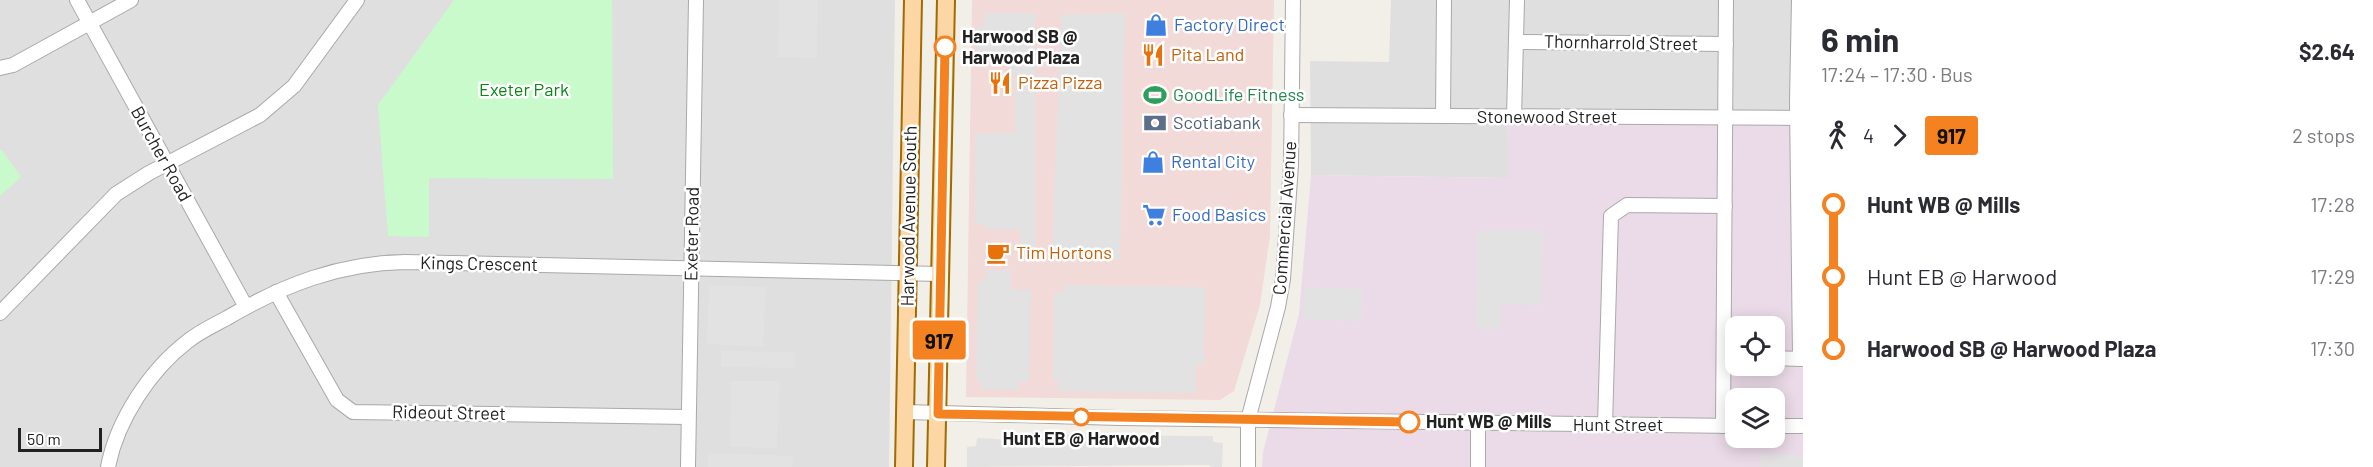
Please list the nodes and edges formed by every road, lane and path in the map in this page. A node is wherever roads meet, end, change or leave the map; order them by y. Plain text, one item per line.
1 (77, 0) edge
2 (131, 0) edge
3 (357, 0) edge
4 (696, 0) edge
5 (913, 0) edge
6 (946, 0) edge
7 (1293, 0) edge
8 (1444, 0) edge
9 (1517, 0) edge
10 (1726, 0) edge
11 (1799, 0) edge
12 (88, 24) junction
13 (1516, 42) junction
14 (1726, 44) junction
15 (0, 68) edge
16 (1291, 115) junction
17 (1443, 116) junction
18 (1514, 117) junction
19 (1725, 117) junction
20 (1800, 118) edge
21 (166, 165) junction
22 (1725, 207) junction
23 (692, 269) junction
24 (908, 273) junction
25 (940, 274) junction
26 (276, 292) junction
27 (246, 307) junction
28 (0, 313) edge
29 (1728, 316) edge
30 (1785, 358) edge
31 (1801, 359) edge
32 (906, 412) junction
33 (938, 414) junction
34 (688, 417) junction
35 (1248, 420) junction
36 (1478, 423) junction
37 (1605, 425) junction
38 (1725, 426) edge
39 (1785, 426) edge
40 (1803, 426) edge
41 (108, 467) edge
42 (688, 467) edge
43 (904, 467) edge
44 (936, 467) edge
45 (1248, 467) edge
46 (1478, 467) edge

1 - 12 street, Burcher Road
2 - 12 street
3 - 21 street
4 - 23 street, Exeter Road
5 - 24 main road, Harwood Avenue South
6 - 25 main road, Harwood Avenue South
7 - 16 street, Commercial Avenue
8 - 17 street
9 - 13 street
10 - 14 street
11 - 20 street
12 - 15 street
12 - 21 street, Burcher Road
13 - 14 street, Thornharrold Street
13 - 18 street
14 - 19 street
16 - 17 street, Stonewood Street
16 - 35 street, Commercial Avenue
17 - 18 street, Stonewood Street
18 - 19 street, Stonewood Street
19 - 20 street, Stonewood Street
19 - 22 street
20 - 31 street
21 - 27 street, Burcher Road
21 - 28 street
22 - 29 street
22 - 37 street
23 - 24 street, Kings Crescent
23 - 26 street, Kings Crescent
23 - 34 street, Exeter Road
24 - 25 street, Kings Crescent
24 - 32 main road, Harwood Avenue South
25 - 33 main road, Harwood Avenue South
26 - 27 street, Kings Crescent
26 - 34 street, Rideout Street
27 - 41 street, Kings Crescent
30 - 31 street
32 - 33 street
32 - 43 main road, Harwood Avenue South
33 - 35 street, Hunt Street
33 - 44 main road, Harwood Avenue South
34 - 42 street, Exeter Road
35 - 36 street, Hunt Street
35 - 45 street, Commercial Avenue
36 - 37 street, Hunt Street
36 - 46 street
37 - 38 street, Hunt Street
39 - 40 street

